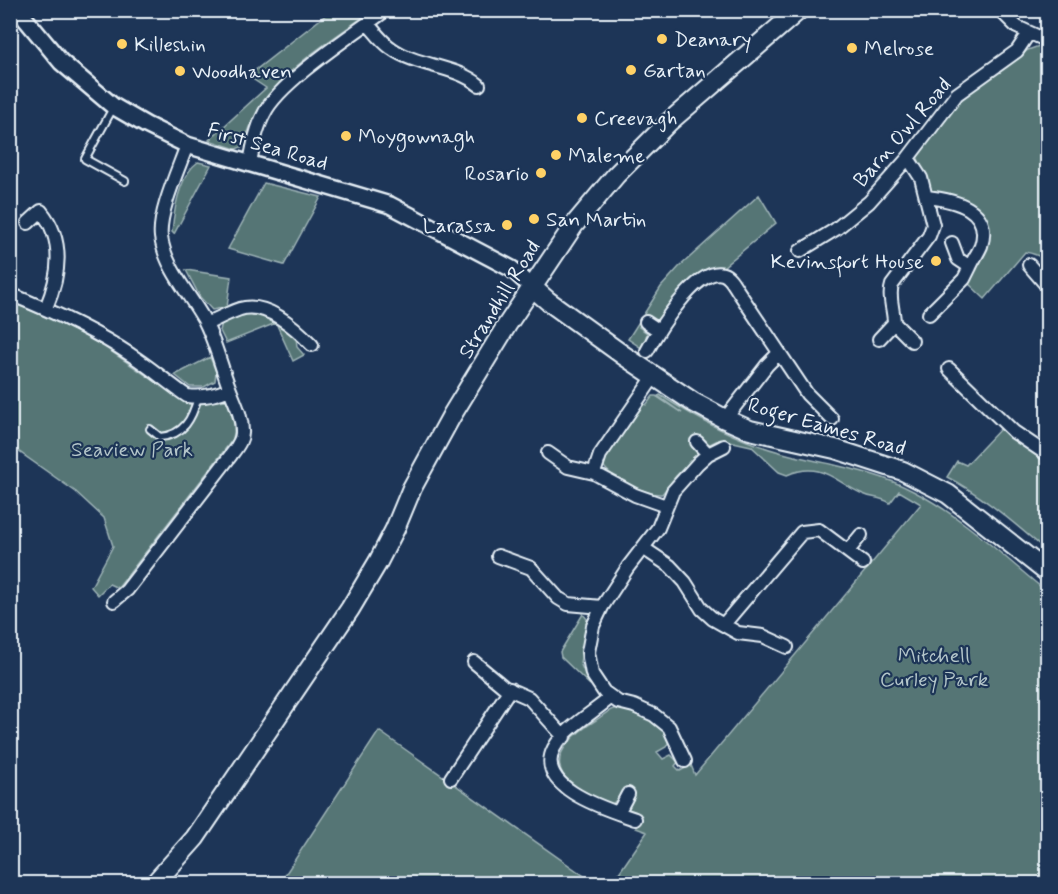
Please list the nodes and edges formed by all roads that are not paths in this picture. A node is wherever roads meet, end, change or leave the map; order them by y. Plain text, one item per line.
1 (18, 10) edge
2 (386, 10) edge
3 (799, 10) edge
4 (1000, 10) edge
5 (368, 24) junction
6 (1029, 33) junction
7 (1047, 41) edge
8 (479, 85) dead end
9 (113, 106) junction
10 (188, 145) junction
11 (908, 158) junction
12 (250, 163) junction
13 (125, 181) dead end
14 (927, 197) junction
15 (28, 223) dead end
16 (952, 243) dead end
17 (800, 251) dead end
18 (1029, 265) dead end
19 (970, 267) junction
20 (532, 287) junction
21 (1047, 287) edge
22 (10, 294) edge
23 (46, 308) junction
24 (929, 314) dead end
25 (646, 322) dead end
26 (894, 323) junction
27 (206, 324) junction
28 (658, 330) junction
29 (879, 339) dead end
30 (912, 342) dead end
31 (312, 345) dead end
32 (647, 351) dead end
33 (779, 354) junction
34 (949, 369) dead end
35 (655, 375) junction
36 (230, 389) junction
37 (198, 397) junction
38 (725, 419) junction
39 (832, 419) dead end
40 (150, 429) dead end
41 (698, 442) dead end
42 (724, 446) dead end
43 (548, 453) dead end
44 (708, 454) junction
45 (1047, 455) edge
46 (594, 473) junction
47 (666, 506) junction
48 (861, 535) dead end
49 (644, 548) junction
50 (848, 551) junction
51 (498, 556) dead end
52 (863, 563) dead end
53 (1047, 573) edge
54 (114, 601) dead end
55 (602, 607) junction
56 (724, 624) junction
57 (787, 647) dead end
58 (474, 662) dead end
59 (510, 689) junction
60 (610, 698) junction
61 (564, 737) junction
62 (679, 748) junction
63 (667, 754) dead end
64 (450, 755) dead end
65 (685, 761) dead end
66 (461, 762) junction
67 (451, 778) dead end
68 (628, 794) dead end
69 (618, 813) junction
70 (635, 819) dead end
71 (154, 884) edge

1 - 9 street, First Sea Road
2 - 5 street
3 - 20 main road, Strandhill Road
4 - 6 street
5 - 8 street
5 - 12 street
6 - 7 street
6 - 11 street, Barn Owl Road
9 - 10 street, First Sea Road
9 - 13 lane
10 - 12 street, First Sea Road
10 - 27 street
11 - 14 street
11 - 17 street, Barn Owl Road
12 - 20 street, First Sea Road
14 - 19 street
14 - 26 street
15 - 23 street
16 - 19 street
18 - 21 street
19 - 24 street
20 - 35 main road, Roger Eames Road
20 - 71 main road, Strandhill Road
22 - 23 street
23 - 37 street
25 - 28 street
26 - 29 street
26 - 30 street
27 - 31 street
27 - 36 street
28 - 32 street
28 - 33 street
33 - 38 street
33 - 39 street
34 - 45 street
35 - 38 main road, Roger Eames Road
35 - 46 street
36 - 37 street
36 - 54 street
37 - 40 lane
38 - 53 main road, Roger Eames Road
41 - 44 street
42 - 44 street
43 - 46 street
44 - 47 street
46 - 47 street
47 - 49 street
48 - 50 street
49 - 55 street
49 - 56 street
50 - 52 street
50 - 56 street
51 - 55 street
55 - 60 street
56 - 57 street
58 - 59 street
59 - 61 street
59 - 66 street
60 - 61 street
60 - 62 street
61 - 69 street
62 - 63 street
62 - 65 street
64 - 66 street
66 - 67 street
68 - 69 street
69 - 70 street

